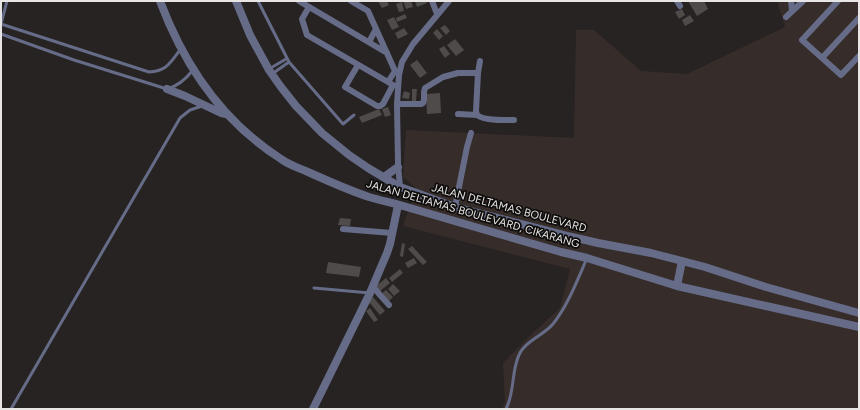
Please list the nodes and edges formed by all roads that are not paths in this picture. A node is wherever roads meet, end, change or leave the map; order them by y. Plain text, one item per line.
1 (8, 1) edge
2 (160, 1) edge
3 (236, 1) edge
4 (258, 1) edge
5 (299, 1) edge
6 (351, 1) edge
7 (432, 1) edge
8 (449, 1) edge
9 (791, 1) edge
10 (803, 1) edge
11 (838, 1) edge
12 (309, 7) junction
13 (792, 11) junction
14 (437, 14) junction
15 (786, 17) dead end
16 (859, 18) edge
17 (1, 24) edge
18 (376, 29) junction
19 (1, 34) edge
20 (369, 42) junction
21 (181, 49) junction
22 (387, 52) junction
23 (859, 56) edge
24 (822, 58) junction
25 (286, 59) junction
26 (480, 60) dead end
27 (289, 62) junction
28 (358, 65) junction
29 (194, 69) junction
30 (271, 72) junction
31 (478, 73) junction
32 (388, 82) junction
33 (167, 89) junction
34 (396, 104) junction
35 (204, 106) junction
36 (226, 114) junction
37 (458, 114) dead end
38 (354, 115) dead end
39 (477, 115) junction
40 (514, 120) dead end
41 (471, 133) dead end
42 (398, 167) junction
43 (384, 177) junction
44 (400, 187) junction
45 (398, 205) junction
46 (455, 207) junction
47 (342, 229) dead end
48 (392, 233) junction
49 (587, 258) junction
50 (682, 261) junction
51 (677, 286) junction
52 (314, 288) dead end
53 (371, 290) junction
54 (389, 305) dead end
55 (859, 313) edge
56 (859, 327) edge
57 (11, 409) edge
58 (313, 409) edge
59 (506, 409) edge

1 - 17 lane
2 - 21 street, JALAN DELTAMAS BOULEVARD, CIKARANG
3 - 30 street, JALAN DELTAMAS BOULEVARD
4 - 25 lane
5 - 12 street
6 - 18 street
7 - 14 street
8 - 14 street
9 - 13 street
10 - 13 street
11 - 24 street
12 - 20 street
12 - 28 street
13 - 15 street
14 - 34 street
16 - 24 street
17 - 21 lane
18 - 20 street
18 - 22 street
19 - 33 lane
20 - 22 street
21 - 29 street, JALAN DELTAMAS BOULEVARD, CIKARANG
22 - 32 street
23 - 24 street
25 - 27 lane
25 - 30 lane
26 - 31 street
27 - 30 lane
27 - 38 lane
28 - 32 street
28 - 32 street
29 - 33 lane
29 - 36 street, JALAN DELTAMAS BOULEVARD, CIKARANG
30 - 43 street, JALAN DELTAMAS BOULEVARD
31 - 34 street
31 - 39 street
33 - 35 street
34 - 42 street
35 - 36 street
35 - 57 lane
36 - 45 street, JALAN DELTAMAS BOULEVARD, CIKARANG
37 - 39 street
39 - 40 street
41 - 46 street
42 - 43 street
42 - 44 street
43 - 44 street, JALAN DELTAMAS BOULEVARD
44 - 46 street, JALAN DELTAMAS BOULEVARD
45 - 48 street
45 - 49 street, JALAN DELTAMAS BOULEVARD, CIKARANG
46 - 50 street, JALAN DELTAMAS BOULEVARD
47 - 48 street
48 - 53 street
49 - 51 street, JALAN DELTAMAS BOULEVARD, CIKARANG
49 - 59 lane
50 - 51 street
50 - 55 street, JALAN DELTAMAS BOULEVARD
51 - 56 street, JALAN DELTAMAS BOULEVARD, CIKARANG
52 - 53 lane
53 - 54 street
53 - 58 street

